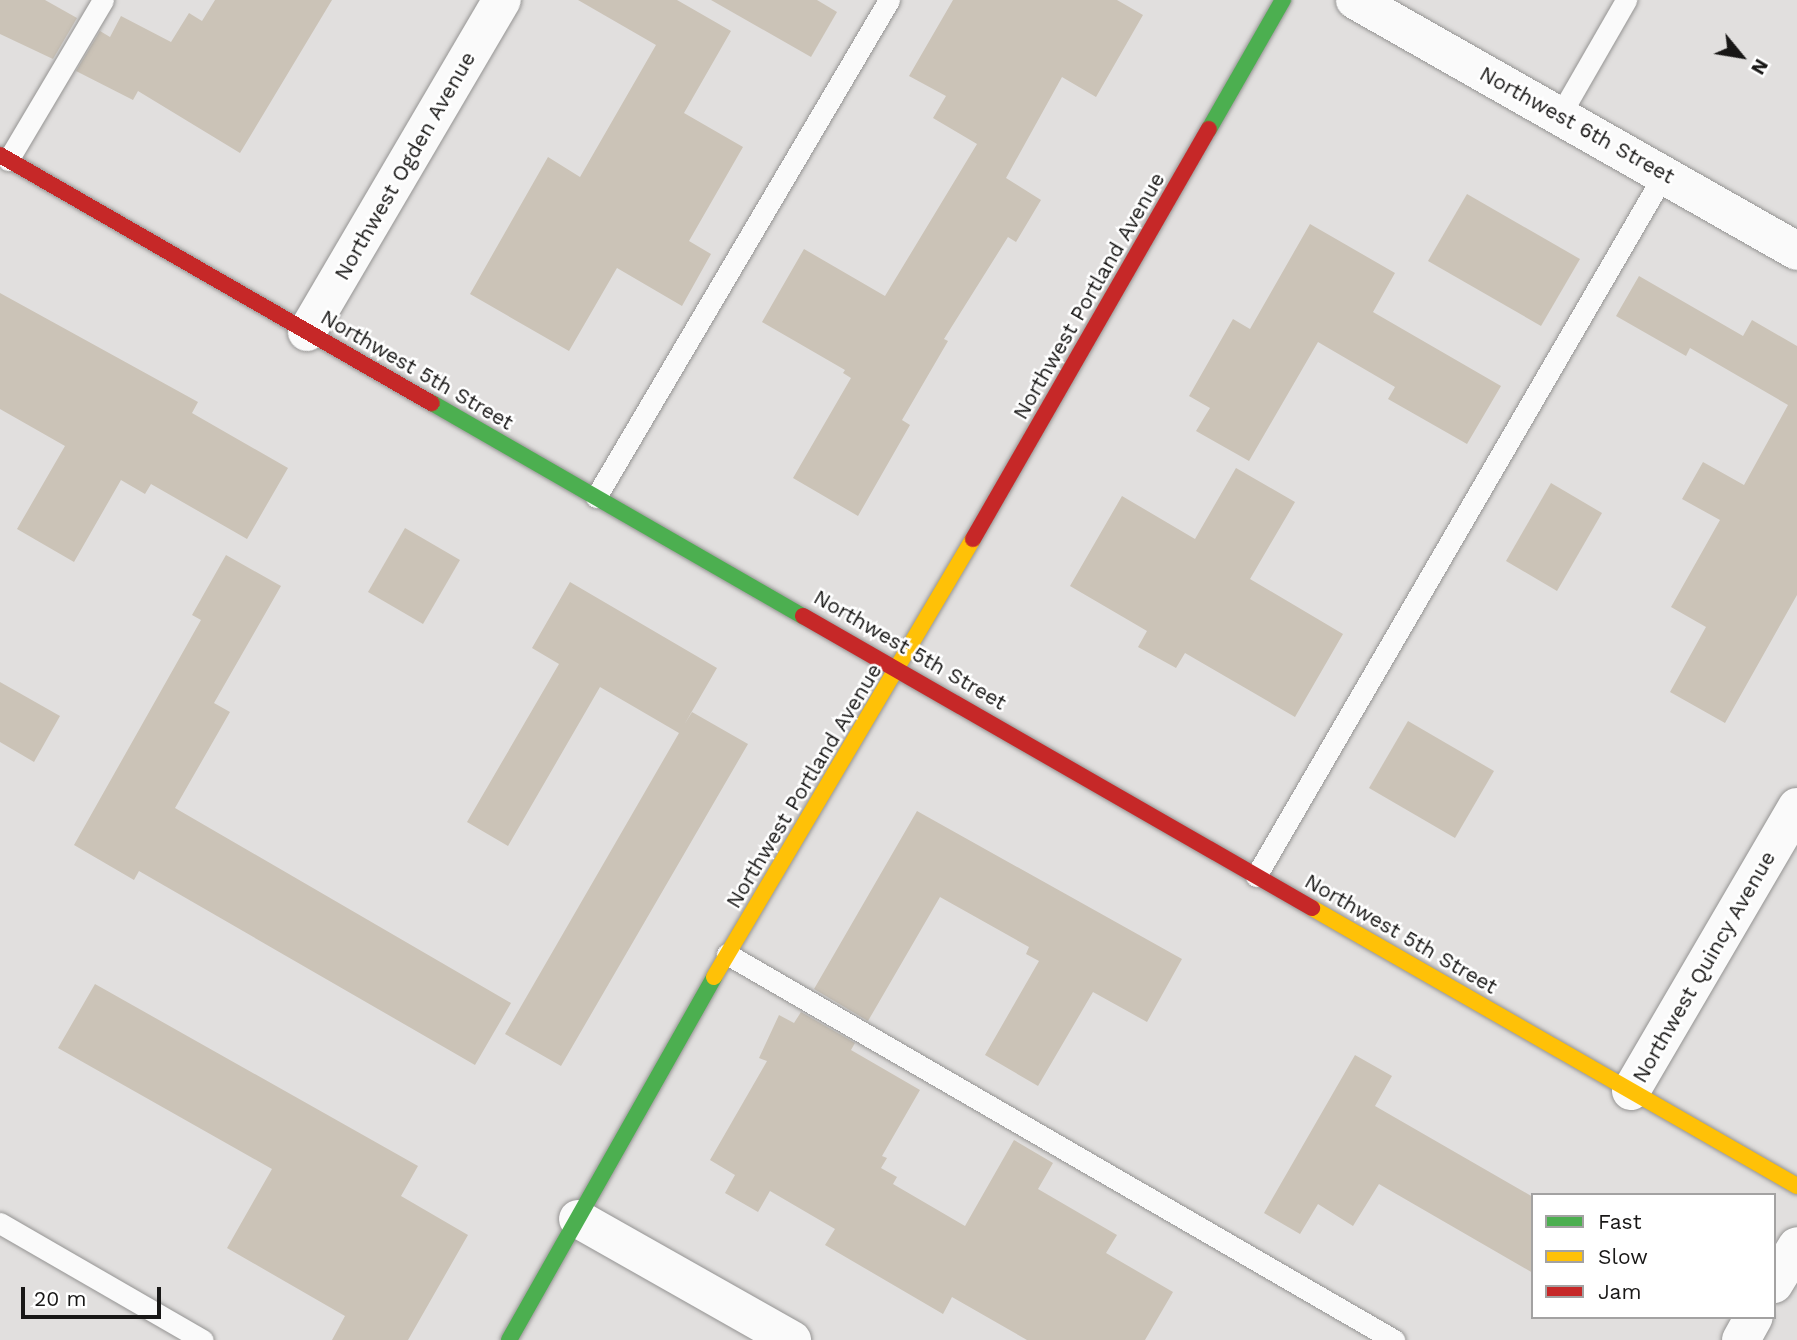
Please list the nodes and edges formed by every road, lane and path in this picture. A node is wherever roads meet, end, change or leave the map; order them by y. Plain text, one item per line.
1 (103, 0) edge
2 (502, 0) edge
3 (889, 0) edge
4 (1283, 0) edge
5 (1355, 0) edge
6 (1626, 0) edge
7 (1560, 116) junction
8 (4, 157) edge
9 (1664, 174) junction
10 (1797, 251) edge
11 (307, 332) junction
12 (596, 497) junction
13 (900, 667) junction
14 (1797, 807) edge
15 (1256, 876) junction
16 (727, 954) junction
17 (1631, 1091) junction
18 (1797, 1186) edge
19 (578, 1219) junction
20 (0, 1223) edge
21 (1797, 1246) edge
22 (1776, 1281) edge
23 (1753, 1319) edge
24 (203, 1340) edge
25 (509, 1340) edge
26 (792, 1340) edge
27 (1394, 1340) edge
28 (1741, 1340) edge

1 - 8 lane
2 - 11 street, Northwest Ogden Avenue
3 - 12 lane
4 - 13 street, Northwest Portland Avenue
5 - 7 street, Northwest 6th Street
6 - 7 lane
7 - 9 street, Northwest 6th Street
8 - 11 street, Northwest 5th Street
9 - 10 street, Northwest 6th Street
9 - 15 lane
11 - 12 street, Northwest 5th Street
12 - 13 street, Northwest 5th Street
13 - 15 street, Northwest 5th Street
13 - 16 street, Northwest Portland Avenue
14 - 17 street, Northwest Quincy Avenue
15 - 17 street, Northwest 5th Street
16 - 19 street, Northwest Portland Avenue
16 - 27 lane
17 - 18 street, Northwest 5th Street
19 - 25 street, Northwest Portland Avenue
19 - 26 street
20 - 24 lane
21 - 22 street
23 - 28 street

